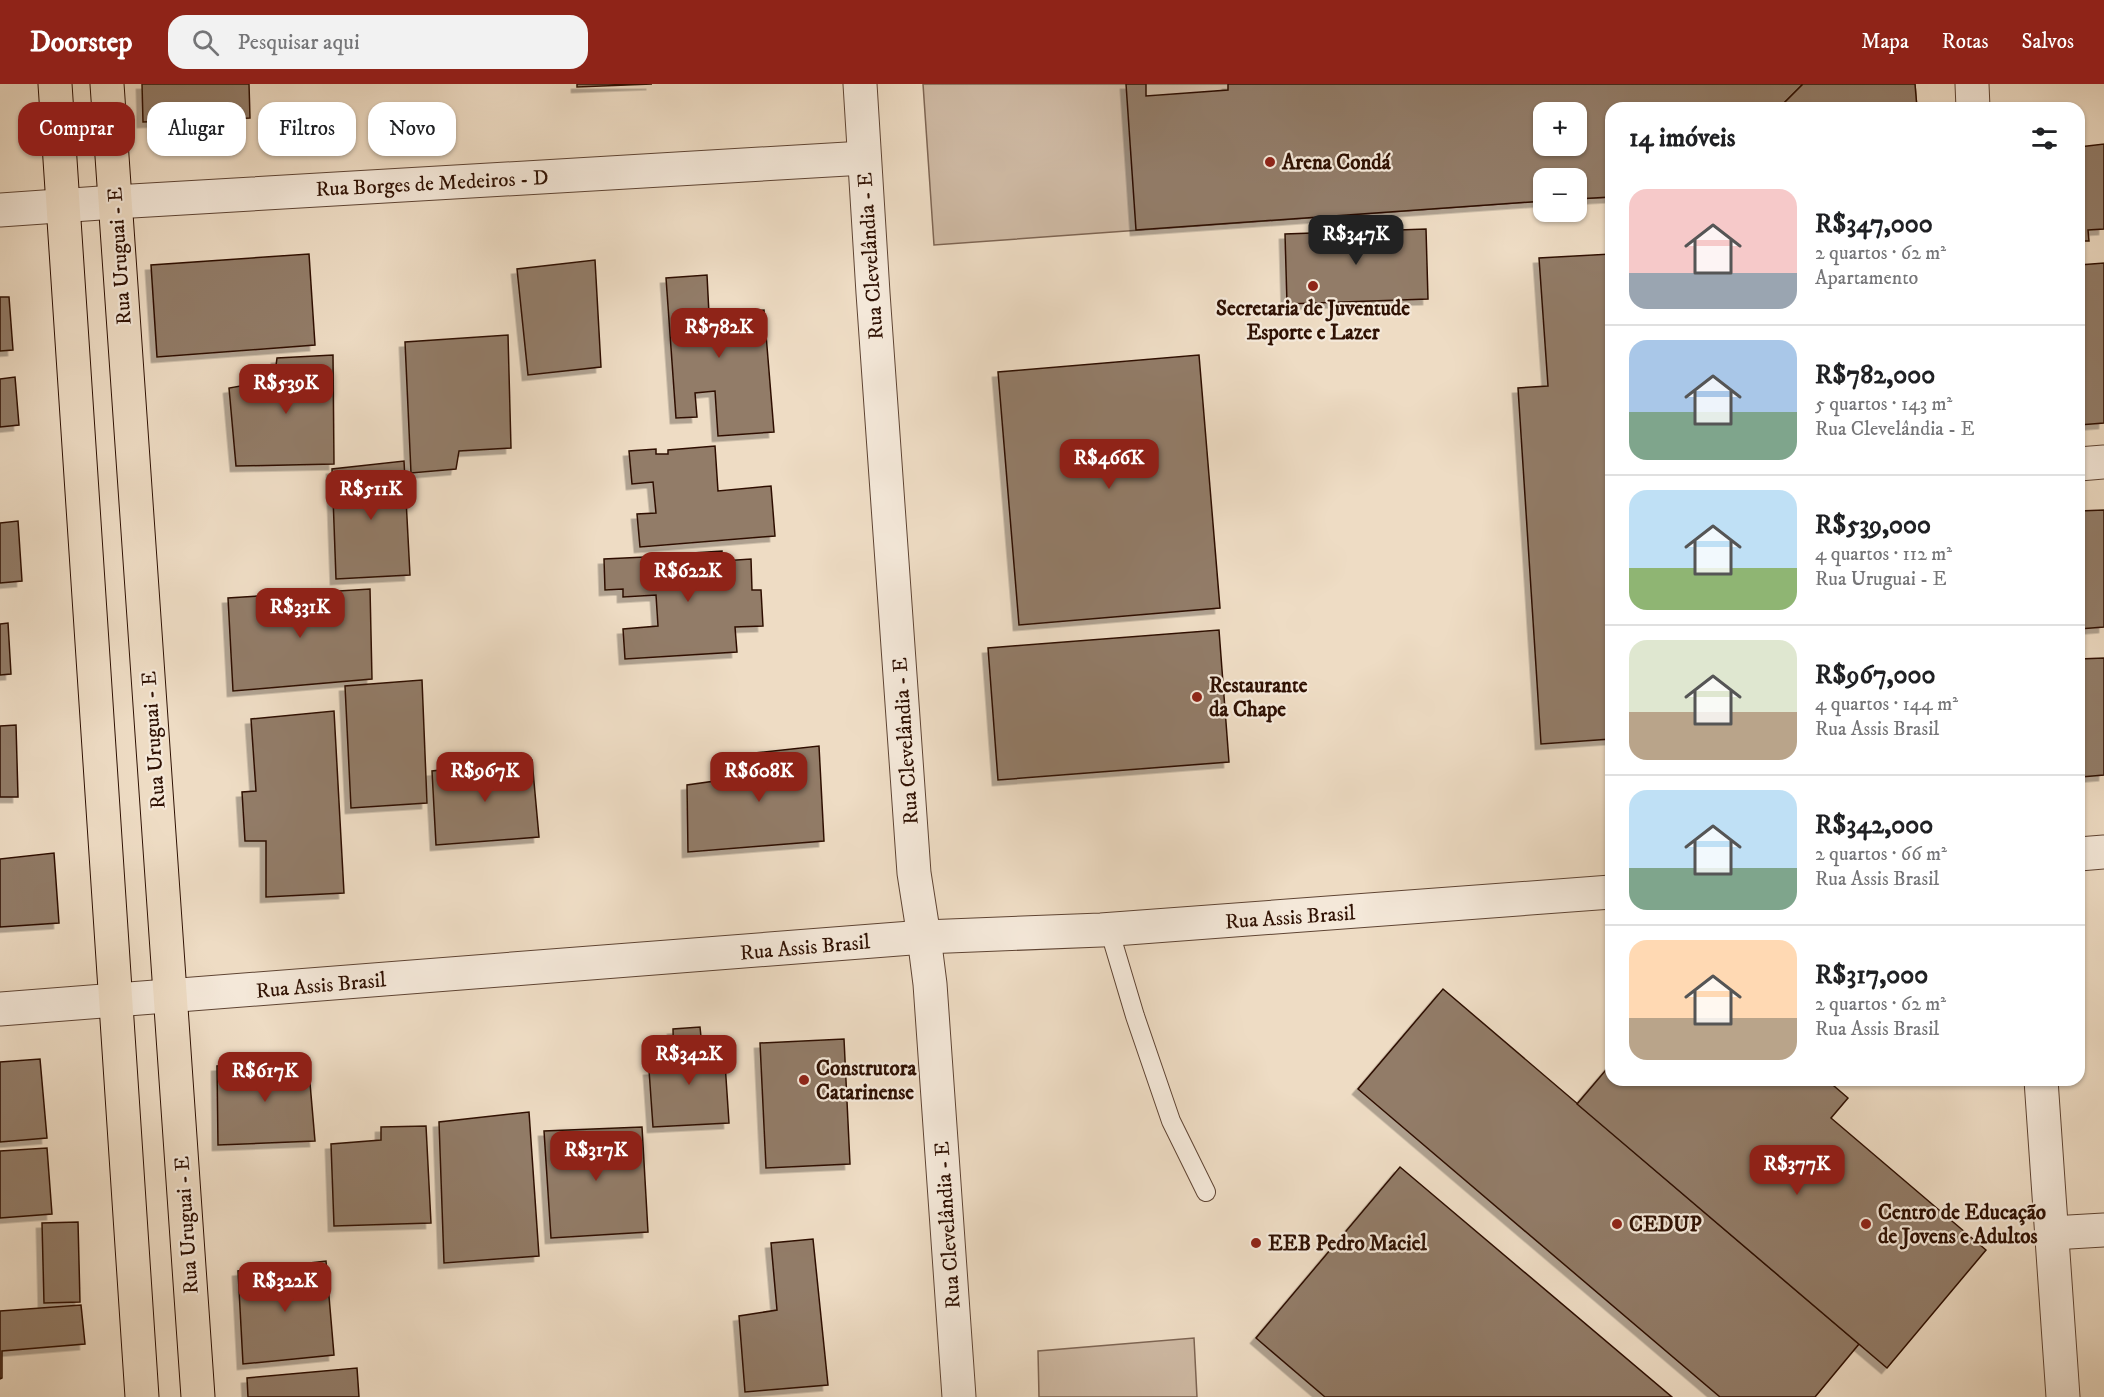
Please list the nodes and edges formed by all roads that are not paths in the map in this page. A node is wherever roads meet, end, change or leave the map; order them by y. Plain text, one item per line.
1 (55, 84) edge
2 (107, 84) edge
3 (860, 84) edge
4 (1972, 84) edge
5 (1973, 102) edge
6 (864, 158) junction
7 (115, 202) junction
8 (63, 206) junction
9 (0, 210) edge
10 (2104, 462) edge
11 (2085, 464) edge
12 (2104, 852) edge
13 (2085, 854) edge
14 (1605, 892) edge
15 (1110, 929) junction
16 (924, 937) junction
17 (170, 997) junction
18 (116, 1001) junction
19 (0, 1009) edge
20 (2041, 1086) edge
21 (1206, 1192) dead end
22 (2104, 1230) edge
23 (2052, 1233) junction
24 (142, 1397) edge
25 (198, 1397) edge
26 (959, 1397) edge
27 (2063, 1397) edge

1 - 8 main road
2 - 7 main road, Rua Uruguai - E
3 - 6 street, Rua Clevelândia - E
4 - 5 street
6 - 7 street, Rua Borges de Medeiros - D
6 - 16 street, Rua Clevelândia - E
7 - 8 street, Rua Borges de Medeiros - D
7 - 17 main road, Rua Uruguai - E
8 - 9 street, Rua Borges de Medeiros - D
8 - 18 main road
10 - 11 street
12 - 13 street
14 - 15 street, Rua Assis Brasil
15 - 16 street, Rua Assis Brasil
15 - 21 lane
16 - 17 street, Rua Assis Brasil
16 - 26 street, Rua Clevelândia - E
17 - 18 street, Rua Assis Brasil
17 - 25 main road, Rua Uruguai - E
18 - 19 street, Rua Assis Brasil
18 - 24 main road
20 - 23 street
22 - 23 street
23 - 27 street

